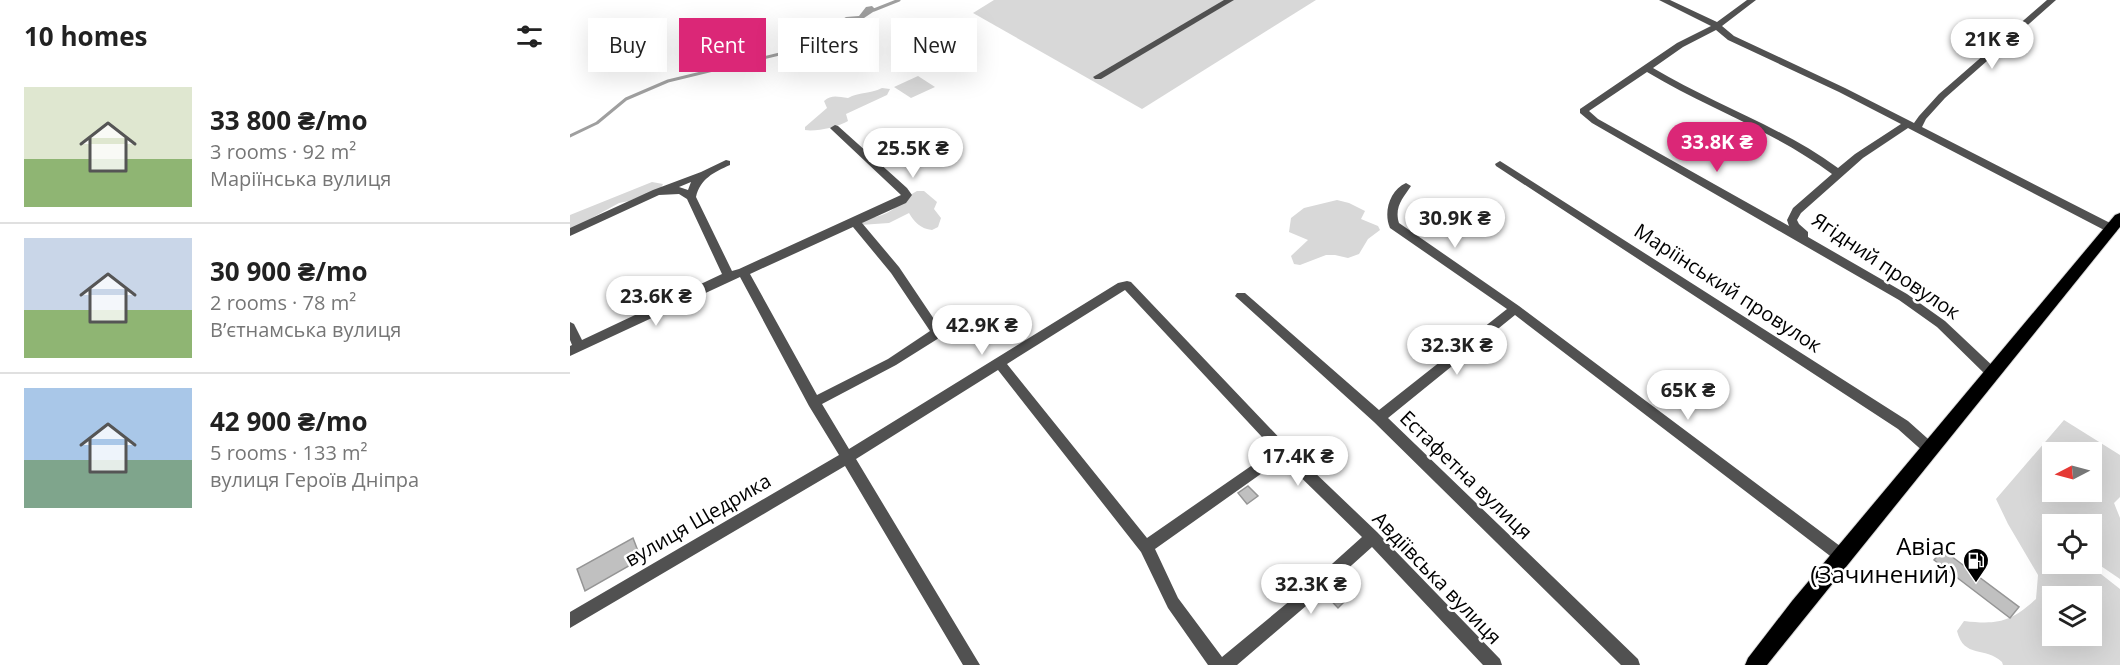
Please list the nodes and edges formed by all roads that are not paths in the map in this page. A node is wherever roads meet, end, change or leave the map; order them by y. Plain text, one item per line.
1 (1230, 0) edge
2 (1663, 0) edge
3 (1752, 0) edge
4 (2052, 0) edge
5 (1717, 26) junction
6 (1647, 68) junction
7 (1098, 77) dead end
8 (1912, 126) junction
9 (835, 128) dead end
10 (726, 162) dead end
11 (1500, 164) dead end
12 (706, 172) junction
13 (1839, 174) junction
14 (1406, 186) dead end
15 (657, 192) junction
16 (691, 197) junction
17 (855, 223) junction
18 (2116, 223) edge
19 (570, 232) edge
20 (1827, 253) junction
21 (743, 272) junction
22 (729, 276) junction
23 (1128, 285) joint
24 (1241, 296) dead end
25 (1515, 309) junction
26 (570, 327) edge
27 (575, 349) edge
28 (1000, 364) junction
29 (1992, 373) junction
30 (814, 402) junction
31 (1379, 418) junction
32 (1930, 450) junction
33 (1283, 451) junction
34 (848, 457) junction
35 (1372, 537) junction
36 (1146, 547) junction
37 (1843, 557) junction
38 (570, 620) edge
39 (972, 665) edge
40 (1218, 665) edge
41 (1225, 665) edge
42 (1494, 665) edge
43 (1632, 665) edge
44 (1755, 665) edge

1 - 7 street
2 - 5 street
3 - 5 street
4 - 8 street
5 - 6 street
5 - 8 street
6 - 13 street
6 - 20 street
8 - 13 street, Ягідний провулок
8 - 18 street
9 - 17 street
10 - 12 street
11 - 32 street, Маріїнський провулок
12 - 15 street
12 - 16 street
13 - 20 street, Ягідний провулок
14 - 25 street
15 - 16 street
15 - 19 street
16 - 22 street
17 - 21 street
17 - 30 street
18 - 29 main road
20 - 29 street, Ягідний провулок
21 - 22 street
21 - 30 street
22 - 27 street
23 - 28 street, вулиця Щедрика
23 - 33 street, Авдіївська вулиця
24 - 31 street, Естафетна вулиця
25 - 31 street
25 - 37 street
26 - 27 street
28 - 34 street, вулиця Щедрика
28 - 36 street
29 - 32 main road
30 - 34 street
31 - 43 street, Естафетна вулиця
32 - 37 main road
33 - 35 street, Авдіївська вулиця
33 - 36 street
34 - 38 street, вулиця Щедрика
34 - 39 street
35 - 41 street
35 - 42 street, Авдіївська вулиця
36 - 40 street
37 - 44 main road

